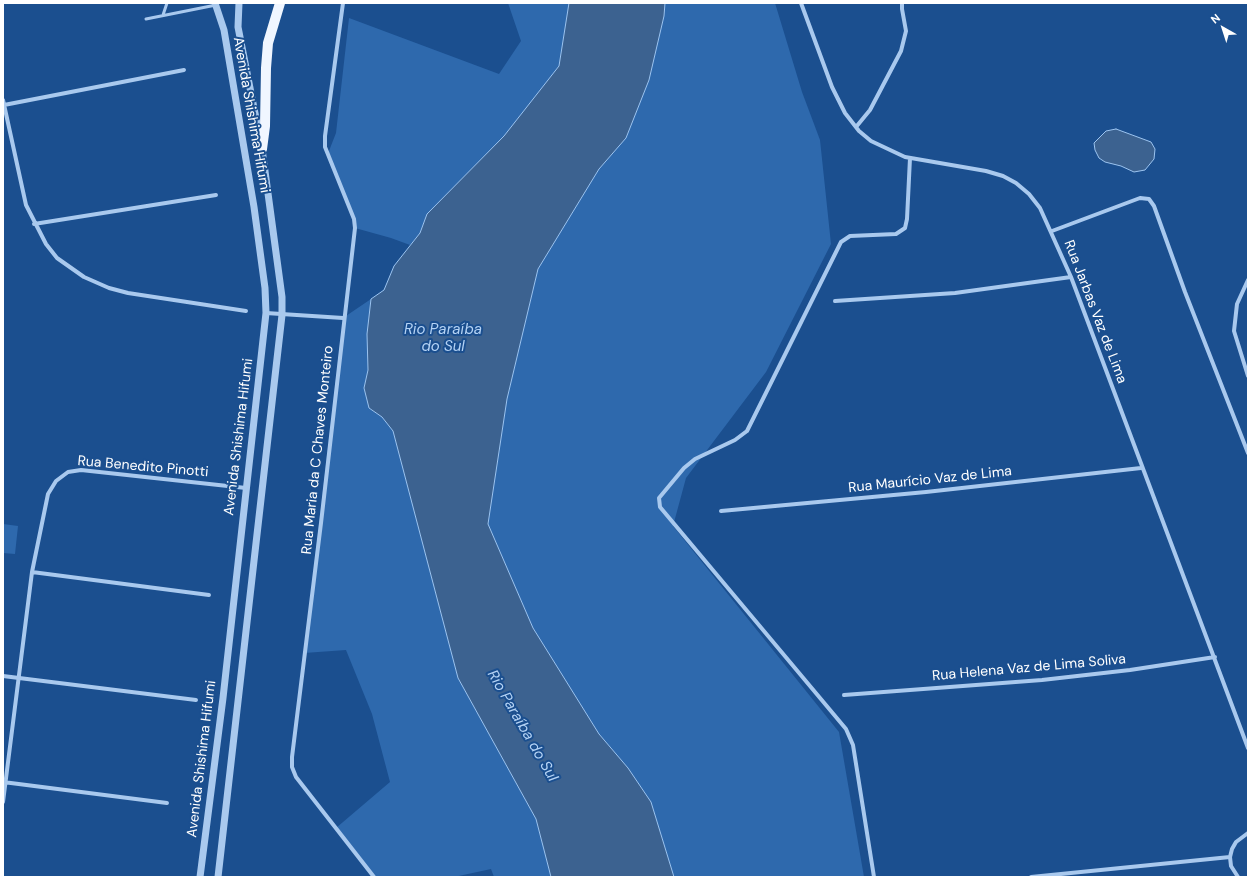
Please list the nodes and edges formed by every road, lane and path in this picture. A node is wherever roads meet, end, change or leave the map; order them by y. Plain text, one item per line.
1 (167, 3) edge
2 (239, 3) edge
3 (280, 3) edge
4 (343, 3) edge
5 (801, 3) edge
6 (902, 3) edge
7 (215, 4) edge
8 (163, 15) junction
9 (146, 19) dead end
10 (184, 70) dead end
11 (3, 100) edge
12 (4, 105) edge
13 (856, 127) junction
14 (262, 149) junction
15 (910, 158) junction
16 (216, 195) dead end
17 (34, 224) junction
18 (1052, 231) junction
19 (1071, 277) junction
20 (1248, 280) edge
21 (835, 301) dead end
22 (246, 311) dead end
23 (266, 313) junction
24 (282, 315) junction
25 (344, 318) junction
26 (1248, 376) edge
27 (1248, 453) edge
28 (1141, 468) junction
29 (246, 488) junction
30 (721, 511) dead end
31 (32, 572) junction
32 (209, 595) dead end
33 (1215, 657) junction
34 (3, 676) edge
35 (18, 678) junction
36 (844, 695) dead end
37 (196, 700) dead end
38 (1248, 748) edge
39 (4, 782) edge
40 (3, 802) edge
41 (167, 803) dead end
42 (1248, 833) edge
43 (1230, 858) junction
44 (200, 877) edge
45 (218, 877) edge
46 (374, 877) edge
47 (874, 877) edge
48 (1031, 877) edge
49 (1238, 877) edge

1 - 8 lane
2 - 14 street, Avenida Shishima Hifumi
3 - 14 main road
4 - 25 street, Rua Maria da C Chaves Monteiro
5 - 13 street, Rua Jarbas Vaz de Lima
6 - 13 street
7 - 8 lane
7 - 23 street, Avenida Shishima Hifumi
8 - 9 lane
10 - 12 street
11 - 12 street
12 - 17 street
13 - 15 street, Rua Jarbas Vaz de Lima
14 - 24 street, Avenida Shishima Hifumi
15 - 18 street, Rua Jarbas Vaz de Lima
15 - 47 street
16 - 17 street
17 - 22 street
18 - 19 street, Rua Jarbas Vaz de Lima
18 - 27 street
19 - 21 street
19 - 28 street, Rua Jarbas Vaz de Lima
20 - 26 street
23 - 24 street
23 - 29 street, Avenida Shishima Hifumi
24 - 25 street
24 - 45 street, Avenida Shishima Hifumi
25 - 46 street, Rua Maria da C Chaves Monteiro
28 - 30 street, Rua Maurício Vaz de Lima
28 - 33 street, Rua Jarbas Vaz de Lima
29 - 31 street, Rua Benedito Pinotti
29 - 44 street, Avenida Shishima Hifumi
31 - 32 street
31 - 35 street, Rua Benedito Pinotti
33 - 36 street, Rua Helena Vaz de Lima Soliva
33 - 38 street, Rua Jarbas Vaz de Lima
34 - 35 street
35 - 37 street
35 - 39 street, Rua Benedito Pinotti
39 - 40 street, Rua Benedito Pinotti
39 - 41 street
42 - 43 street
43 - 48 street
43 - 49 street

